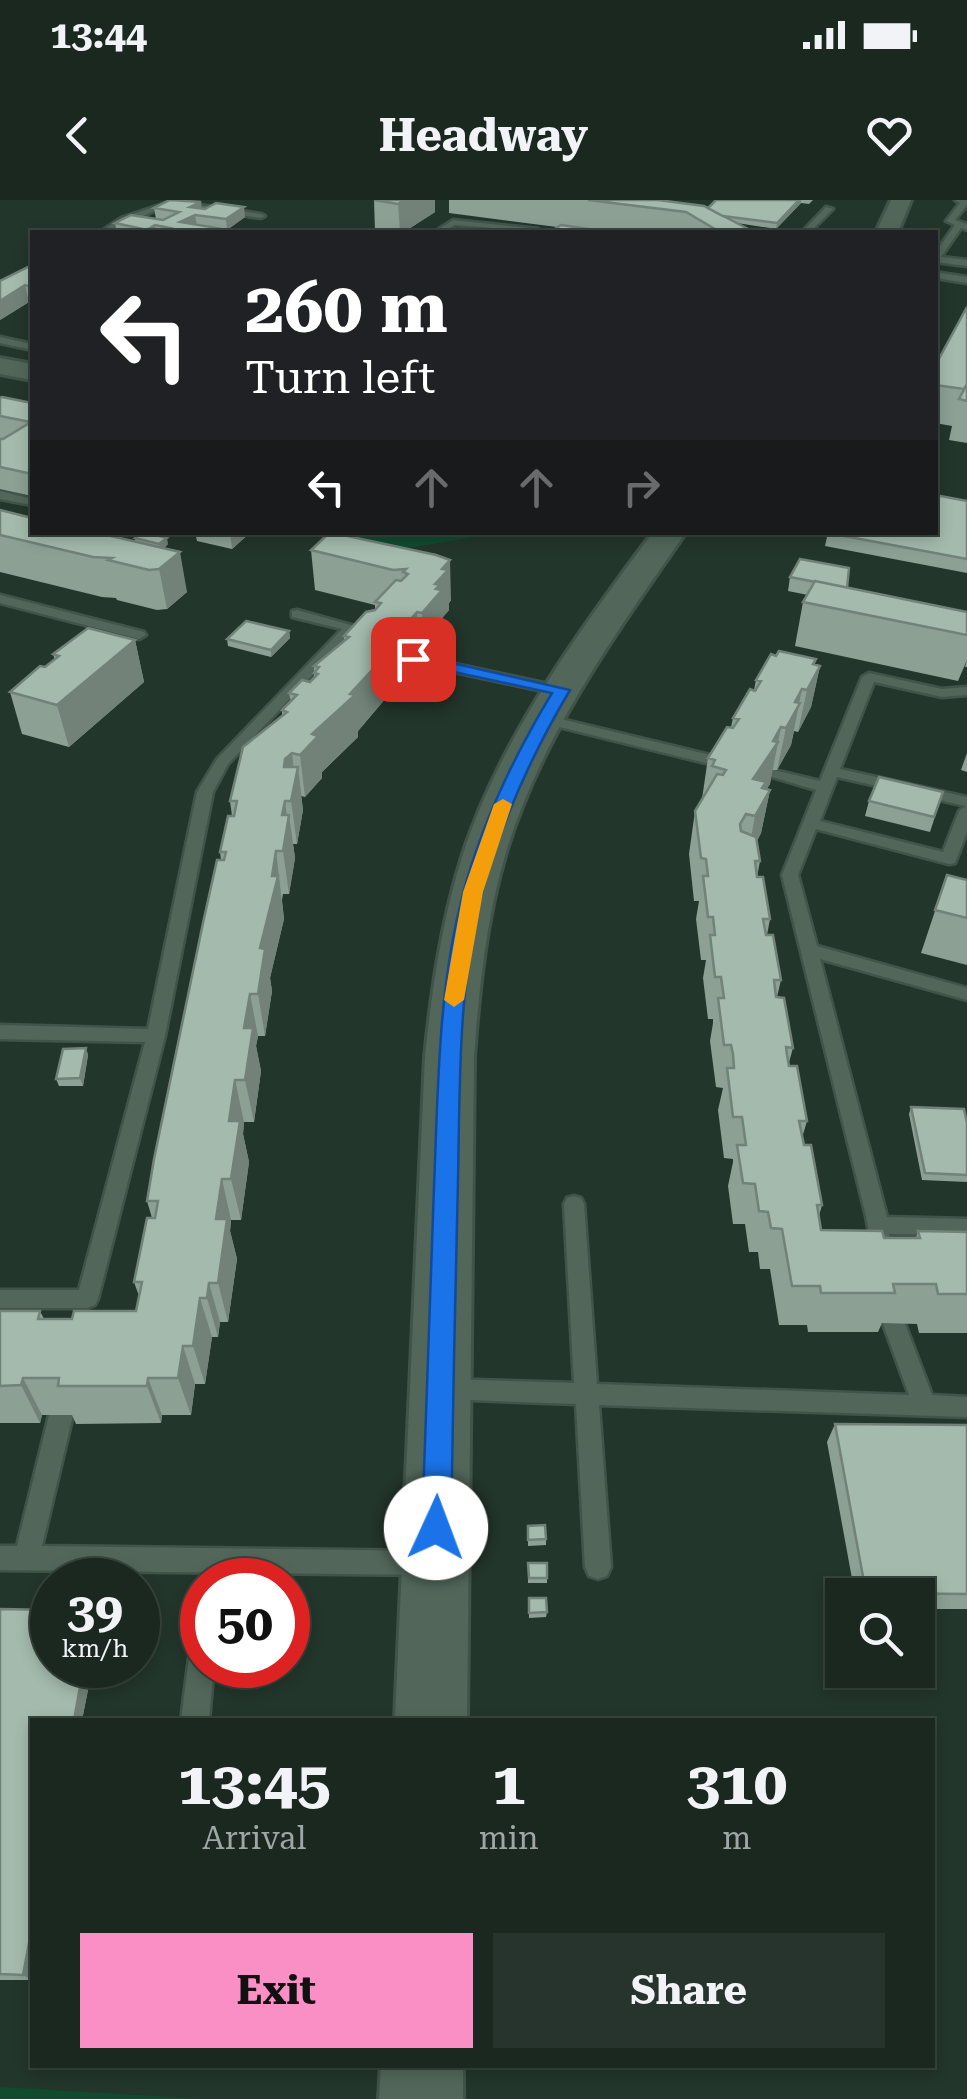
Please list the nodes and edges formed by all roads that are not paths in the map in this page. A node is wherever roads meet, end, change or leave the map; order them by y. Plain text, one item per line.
1 (901, 200) edge
2 (959, 200) edge
3 (829, 210) dead end
4 (253, 224) dead end
5 (963, 226) edge
6 (107, 230) edge
7 (441, 230) edge
8 (521, 230) edge
9 (808, 230) edge
10 (888, 230) edge
11 (938, 255) edge
12 (938, 259) edge
13 (967, 263) edge
14 (938, 276) edge
15 (967, 280) edge
16 (0, 340) edge
17 (16, 367) edge
18 (0, 495) edge
19 (30, 502) edge
20 (668, 535) edge
21 (0, 598) edge
22 (297, 614) dead end
23 (139, 635) dead end
24 (413, 659) edge
25 (967, 690) edge
26 (553, 705) junction
27 (730, 764) edge
28 (770, 774) edge
29 (827, 779) junction
30 (967, 802) edge
31 (967, 811) edge
32 (810, 823) junction
33 (809, 950) junction
34 (967, 994) edge
35 (0, 1032) edge
36 (156, 1036) junction
37 (574, 1204) dead end
38 (878, 1225) junction
39 (967, 1227) edge
40 (885, 1278) edge
41 (87, 1299) junction
42 (0, 1300) edge
43 (894, 1324) edge
44 (80, 1328) edge
45 (441, 1389) junction
46 (587, 1394) junction
47 (924, 1406) junction
48 (967, 1407) edge
49 (61, 1415) edge
50 (0, 1558) edge
51 (27, 1558) junction
52 (435, 1563) junction
53 (598, 1567) dead end
54 (310, 1568) edge
55 (180, 1569) edge
56 (198, 1688) edge
57 (194, 1718) edge
58 (431, 1718) edge
59 (422, 2068) edge
60 (421, 2099) edge

1 - 10 main road
2 - 5 lane
3 - 9 lane
4 - 6 lane
5 - 11 lane
7 - 8 lane
12 - 13 lane
14 - 15 lane
16 - 17 lane
18 - 19 lane
20 - 26 main road
21 - 23 lane
22 - 36 lane
24 - 26 lane
25 - 29 lane
26 - 27 lane
26 - 45 main road
28 - 29 lane
29 - 30 lane
29 - 32 lane
31 - 32 lane
32 - 33 lane
33 - 34 lane
33 - 38 lane
35 - 36 lane
36 - 41 lane
37 - 46 lane
38 - 39 lane
38 - 40 lane
41 - 42 lane
41 - 44 lane
43 - 47 lane
45 - 46 lane
45 - 52 main road
46 - 47 lane
46 - 53 lane
47 - 48 lane
49 - 51 lane
50 - 51 lane
51 - 55 lane
52 - 54 lane
52 - 58 main road
56 - 57 lane
59 - 60 main road

